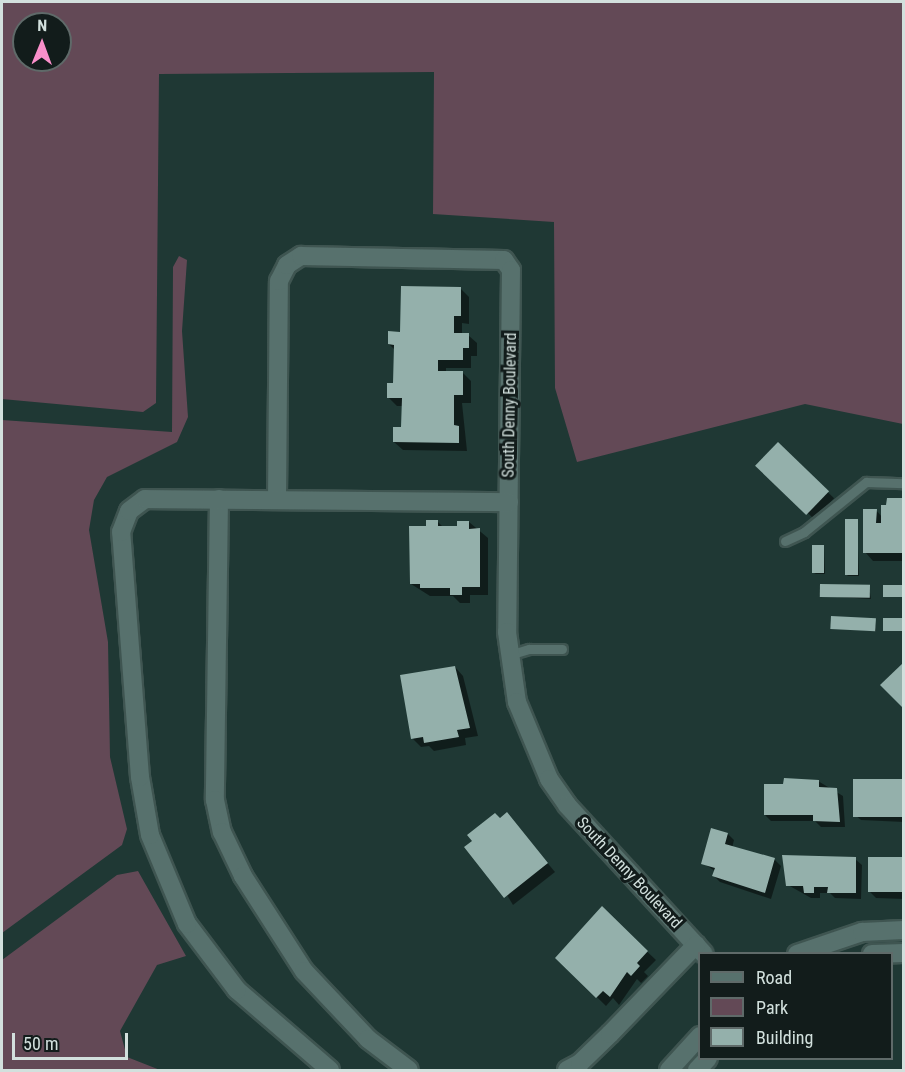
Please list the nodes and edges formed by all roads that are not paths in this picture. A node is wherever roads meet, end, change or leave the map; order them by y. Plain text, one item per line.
1 (903, 483) edge
2 (277, 498) junction
3 (219, 499) junction
4 (509, 502) junction
5 (785, 541) dead end
6 (562, 649) dead end
7 (509, 655) junction
8 (903, 930) edge
9 (700, 949) edge
10 (803, 952) edge
11 (698, 1037) edge
12 (330, 1071) edge
13 (409, 1071) edge
14 (567, 1071) edge
15 (669, 1071) edge

1 - 5 lane
2 - 3 street
2 - 4 street
2 - 4 street, South Denny Boulevard
3 - 12 street
3 - 13 street
4 - 7 street, South Denny Boulevard
6 - 7 lane
7 - 9 street, South Denny Boulevard
8 - 10 street
9 - 14 street, South Denny Boulevard
11 - 15 street

